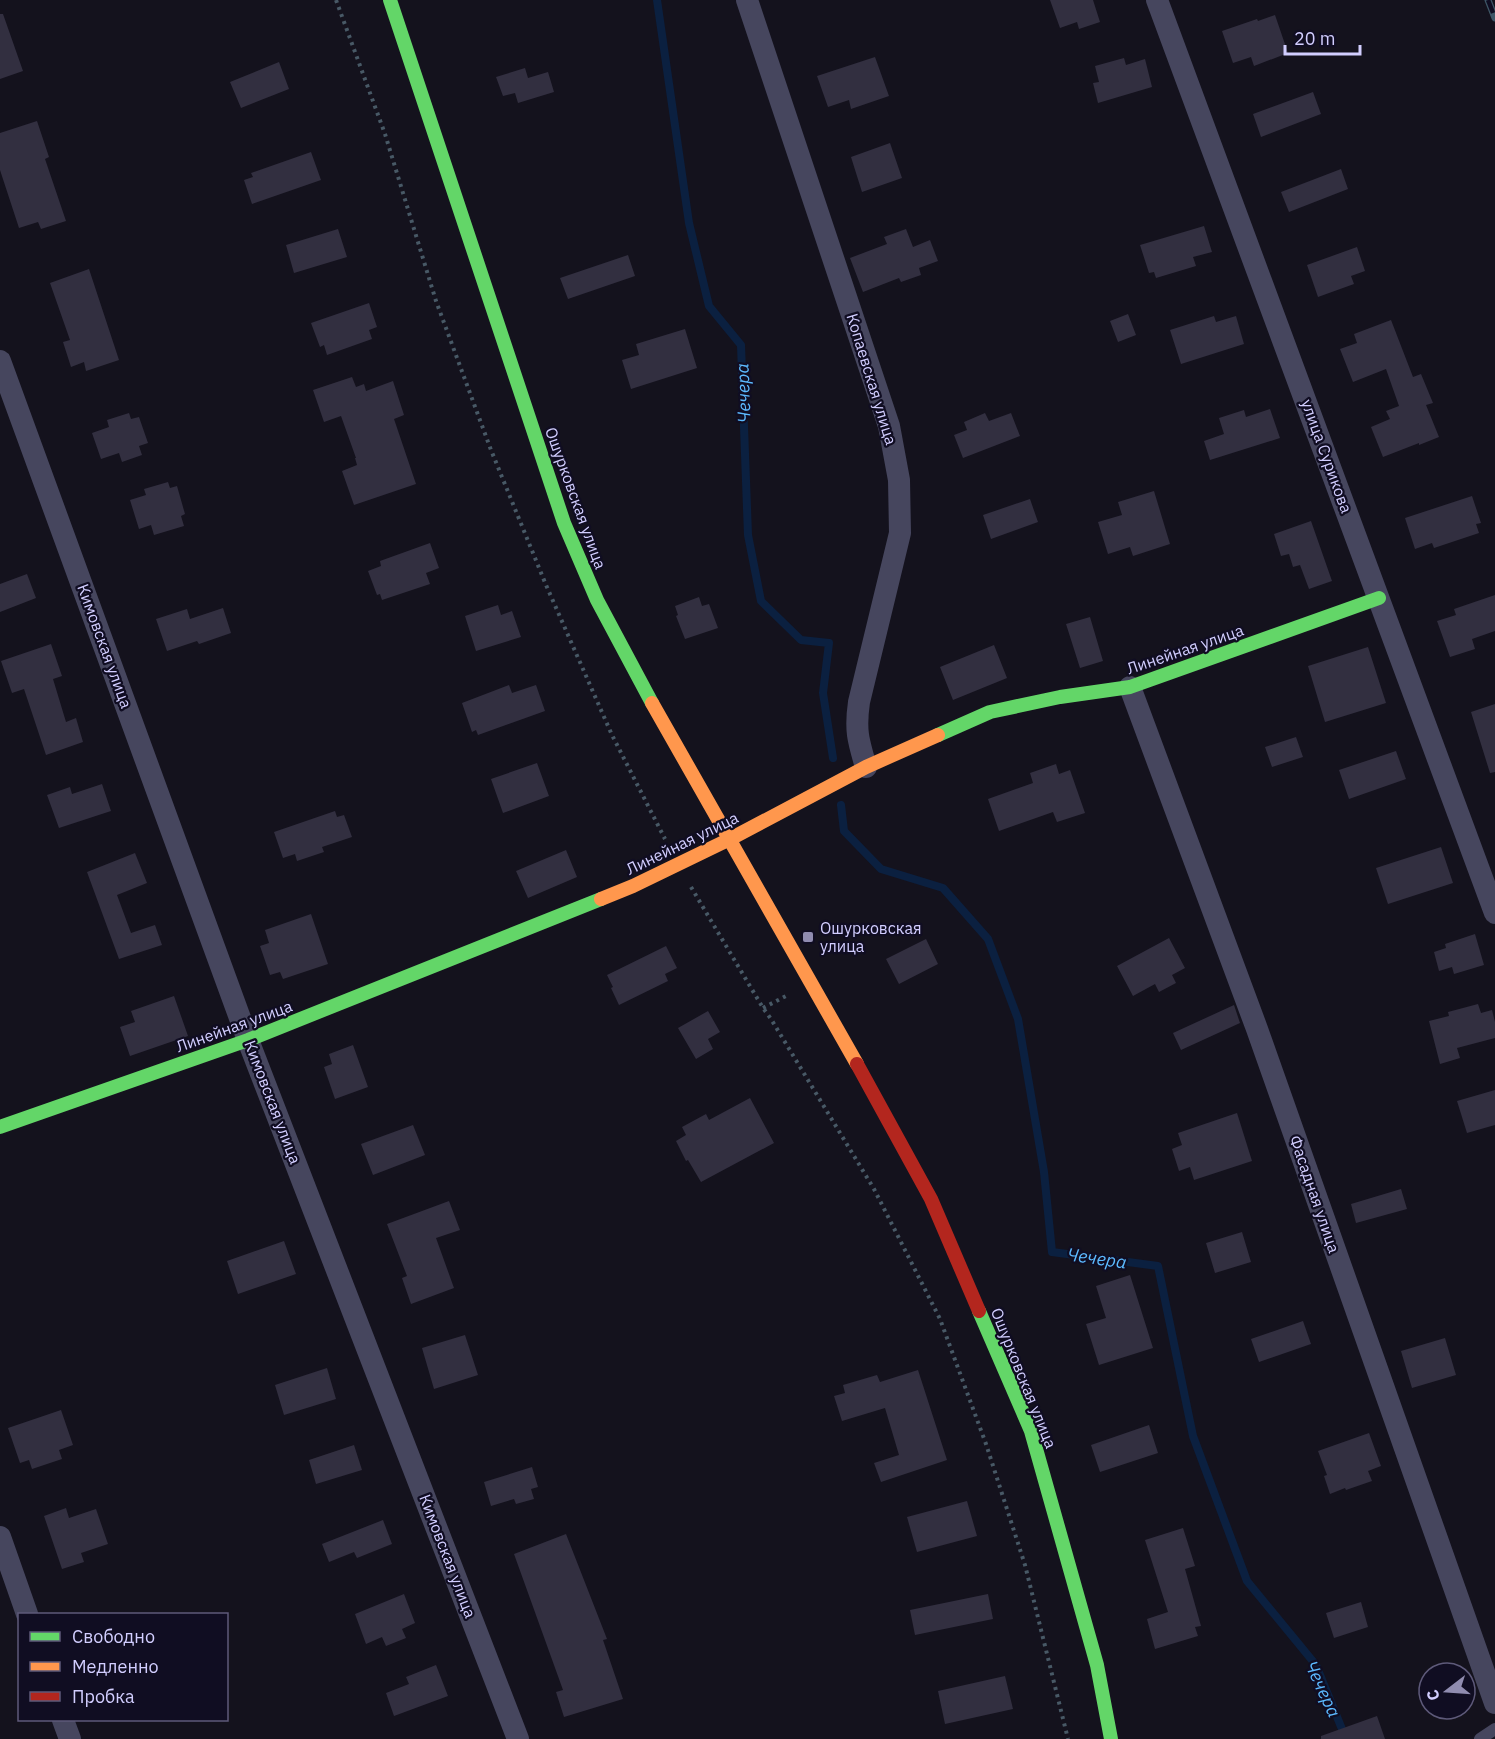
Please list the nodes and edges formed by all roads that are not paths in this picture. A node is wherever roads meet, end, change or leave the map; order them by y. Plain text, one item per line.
1 (390, 0) edge
2 (747, 0) edge
3 (1157, 0) edge
4 (0, 361) edge
5 (1379, 598) junction
6 (1130, 687) junction
7 (866, 766) junction
8 (730, 838) junction
9 (1495, 913) edge
10 (248, 1040) junction
11 (0, 1127) edge
12 (0, 1537) edge
13 (27, 1613) edge
14 (1495, 1703) edge
15 (64, 1721) edge
16 (1495, 1729) edge
17 (70, 1739) edge
18 (518, 1739) edge
19 (1111, 1739) edge
20 (1480, 1739) edge

1 - 8 street, Ошурковская улица
2 - 7 street, Копаевская улица
3 - 5 street, улица Сурикова
4 - 10 street, Кимовская улица
5 - 6 street, Линейная улица
5 - 9 street, улица Сурикова
6 - 7 street, Линейная улица
6 - 14 street, Фасадная улица
7 - 8 street, Линейная улица
8 - 10 street, Линейная улица
8 - 19 street, Ошурковская улица
10 - 11 street, Линейная улица
10 - 18 street, Кимовская улица
12 - 13 street
15 - 17 street
16 - 20 lane

